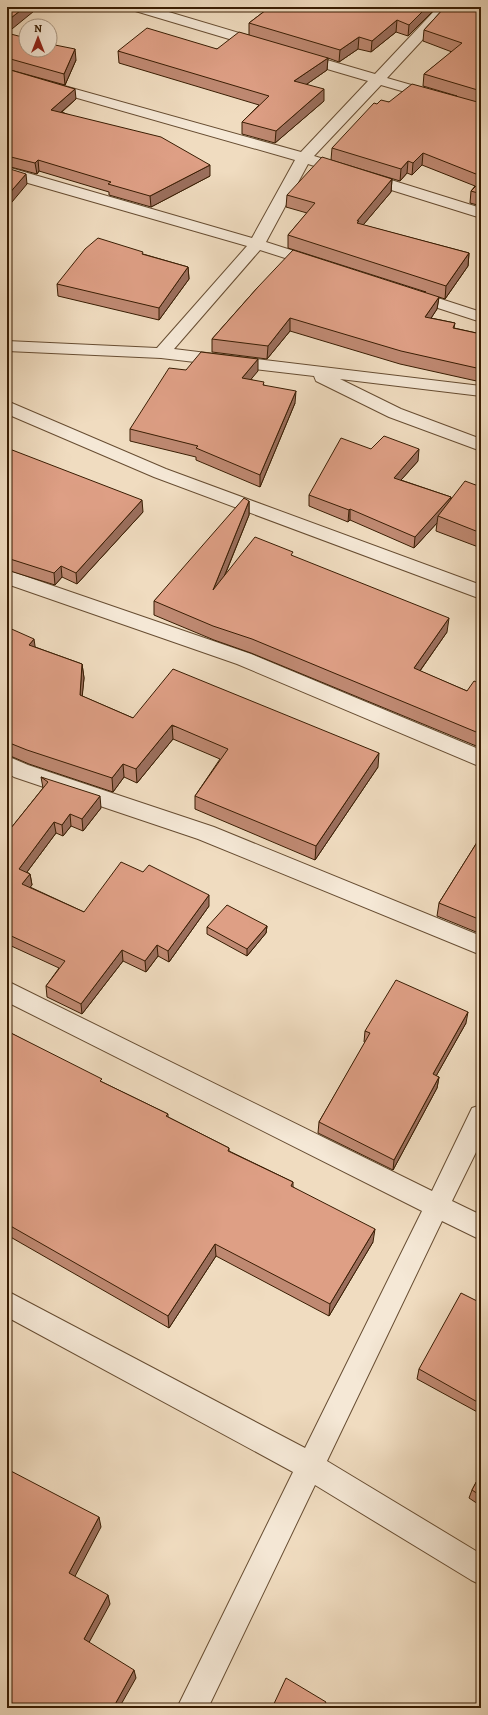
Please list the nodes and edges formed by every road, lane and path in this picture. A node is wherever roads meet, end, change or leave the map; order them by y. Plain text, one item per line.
1 (137, 7) edge
2 (446, 7) edge
3 (271, 47) edge
4 (286, 52) edge
5 (7, 74) edge
6 (376, 80) junction
7 (481, 110) edge
8 (304, 158) junction
9 (7, 172) edge
10 (481, 213) edge
11 (257, 244) junction
12 (332, 268) edge
13 (392, 288) edge
14 (481, 317) edge
15 (7, 346) edge
16 (161, 353) junction
17 (305, 369) junction
18 (481, 391) edge
19 (7, 407) edge
20 (481, 445) edge
21 (7, 577) edge
22 (481, 592) edge
23 (481, 758) edge
24 (7, 764) edge
25 (481, 946) edge
26 (7, 991) edge
27 (481, 1116) edge
28 (438, 1206) junction
29 (481, 1228) edge
30 (7, 1302) edge
31 (310, 1466) junction
32 (481, 1570) edge
33 (192, 1708) edge

1 - 3 street
2 - 6 street
4 - 6 street
5 - 8 street
6 - 7 street
6 - 8 street
8 - 10 street
8 - 11 street
9 - 11 street
11 - 12 street
11 - 16 street
13 - 14 street
15 - 16 street
16 - 17 street
17 - 18 street
17 - 20 street
19 - 22 street
21 - 23 street
24 - 25 street
26 - 28 street
27 - 28 street
28 - 29 street
28 - 31 street
30 - 31 street
31 - 32 street
31 - 33 street

